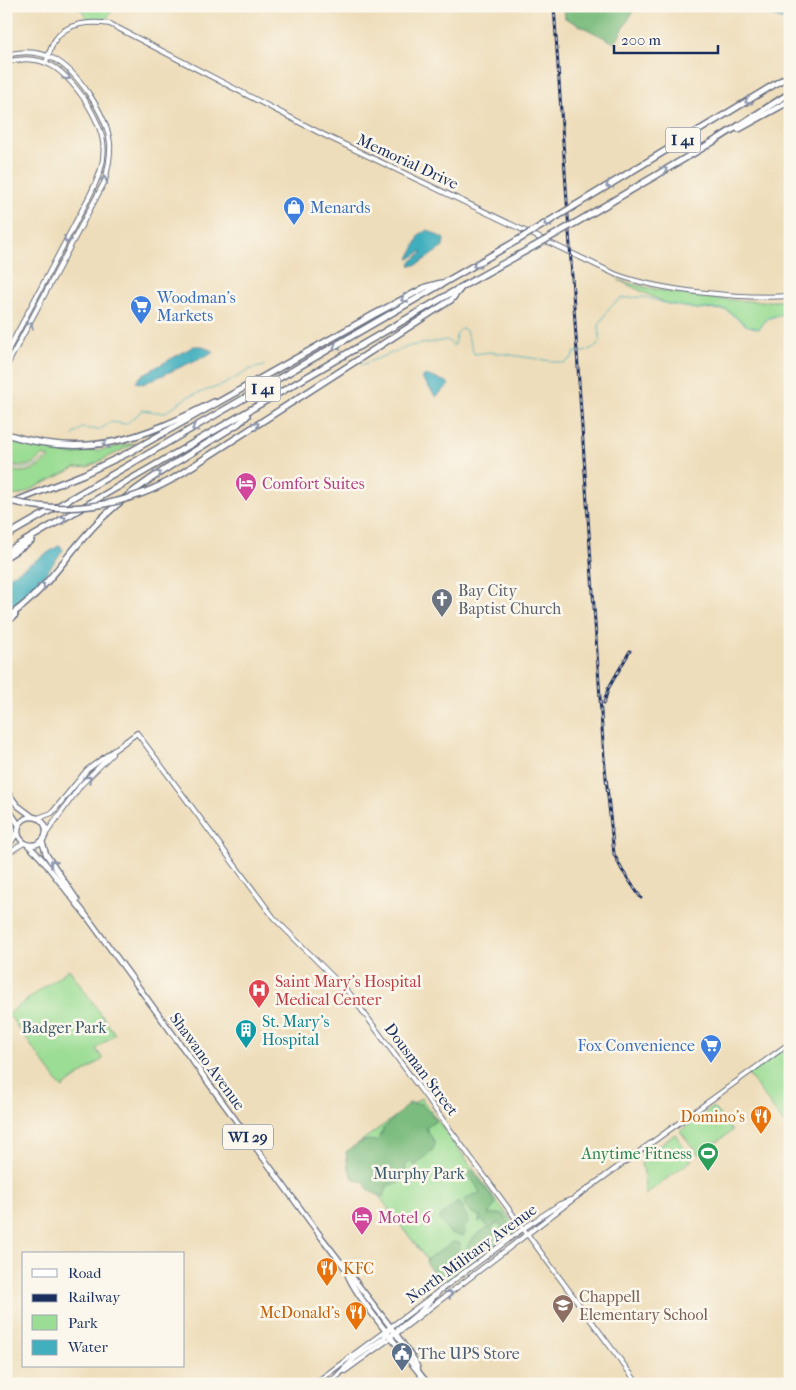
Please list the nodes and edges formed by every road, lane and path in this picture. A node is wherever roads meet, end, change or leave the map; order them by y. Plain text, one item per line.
1 (6, 55) edge
2 (48, 56) junction
3 (6, 62) edge
4 (46, 62) junction
5 (790, 76) edge
6 (790, 93) edge
7 (790, 101) edge
8 (716, 140) junction
9 (449, 281) junction
10 (463, 286) junction
11 (790, 296) edge
12 (6, 354) edge
13 (6, 367) edge
14 (233, 395) junction
15 (251, 411) junction
16 (6, 434) edge
17 (26, 497) junction
18 (6, 500) edge
19 (6, 505) edge
20 (47, 529) junction
21 (6, 535) edge
22 (6, 552) edge
23 (6, 558) edge
24 (22, 609) junction
25 (6, 618) edge
26 (6, 623) edge
27 (117, 749) junction
28 (6, 790) edge
29 (6, 806) edge
30 (6, 814) edge
31 (35, 818) junction
32 (19, 825) junction
33 (18, 832) junction
34 (45, 835) junction
35 (42, 841) junction
36 (26, 844) junction
37 (7, 851) edge
38 (85, 914) junction
39 (790, 1043) edge
40 (572, 1200) junction
41 (524, 1228) junction
42 (528, 1234) junction
43 (347, 1271) junction
44 (438, 1292) junction
45 (391, 1327) junction
46 (395, 1333) junction
47 (388, 1334) junction
48 (418, 1370) junction
49 (338, 1376) joint
50 (314, 1384) edge
51 (326, 1384) edge
52 (428, 1384) edge
53 (638, 1384) edge

1 - 2 street
2 - 4 street, Memorial Drive
2 - 11 street, Memorial Drive
13 -> 2 street
3 - 4 street
4 -> 12 street
5 -> 9 highway, I 41, bridge
6 - 8 highway, I 41
7 - 8 highway
10 -> 8 highway, I 41, bridge
9 -> 14 highway
9 -> 21 highway, I 41
10 - 15 highway, I 41
18 -> 10 highway, bridge
14 -> 16 highway
14 - 17 highway
20 -> 15 highway, I 41
24 -> 15 highway
17 - 18 highway
17 - 19 highway
20 - 22 highway, I 41
20 - 23 highway
24 - 25 highway
24 - 26 highway
27 - 31 street
34 -> 27 street
27 - 41 street, Dousman Street
28 - 31 main road
29 - 32 main road
30 - 37 street
31 - 32 main road
31 - 34 main road
32 - 33 main road
33 - 36 main road, WI 29
33 - 37 street
34 - 35 main road
35 - 36 main road
38 -> 35 main road, Shawano Avenue / WI 29
36 - 37 street
36 - 38 main road, Shawano Avenue / WI 29
38 - 43 main road, Shawano Avenue / WI 29
39 - 40 street, North Military Avenue
40 - 41 street, North Military Avenue
40 - 42 street, North Military Avenue
41 - 42 street, Dousman Street
41 - 44 street, North Military Avenue
46 -> 42 street, North Military Avenue
42 - 53 street, Dousman Street
43 - 45 main road, Shawano Avenue / WI 29
43 - 47 main road, Shawano Avenue / WI 29
44 - 45 street, North Military Avenue
44 - 46 main road
45 - 46 main road, Shawano Avenue / WI 29
45 - 47 main road
46 - 47 main road
46 - 48 main road, Shawano Avenue / WI 29
47 - 48 main road, Shawano Avenue / WI 29
47 - 49 main road
47 - 50 street
48 - 52 main road, Shawano Avenue / WI 29
49 - 51 street

